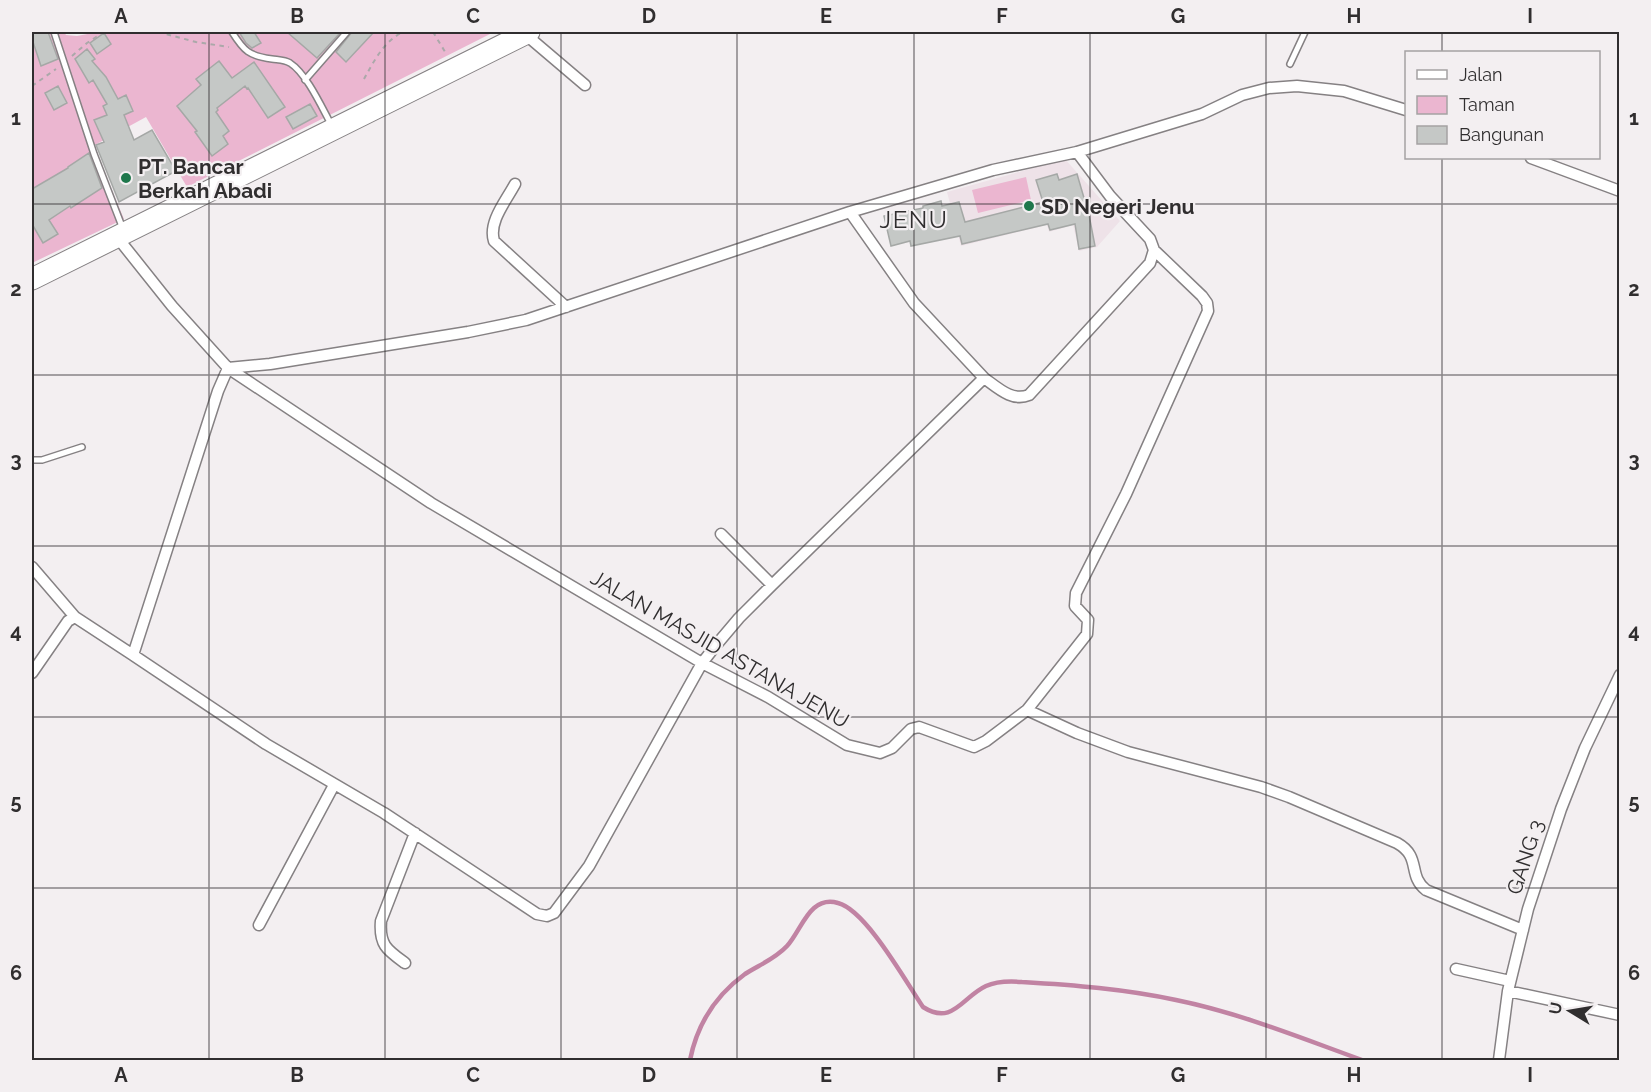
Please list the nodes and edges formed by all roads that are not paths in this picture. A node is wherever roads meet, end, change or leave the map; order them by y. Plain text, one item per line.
1 (54, 32) edge
2 (232, 32) edge
3 (347, 32) edge
4 (527, 32) edge
5 (1305, 32) edge
6 (1290, 64) dead end
7 (305, 80) junction
8 (585, 86) dead end
9 (1405, 109) edge
10 (333, 127) junction
11 (1077, 152) junction
12 (1534, 159) edge
13 (515, 184) dead end
14 (1620, 191) edge
15 (850, 212) junction
16 (121, 235) junction
17 (1154, 250) junction
18 (32, 279) edge
19 (566, 307) junction
20 (228, 368) junction
21 (984, 378) junction
22 (82, 447) dead end
23 (32, 460) edge
24 (721, 534) dead end
25 (32, 567) edge
26 (772, 585) junction
27 (75, 617) junction
28 (133, 655) junction
29 (702, 663) junction
30 (32, 673) edge
31 (1620, 675) edge
32 (1027, 710) junction
33 (334, 785) junction
34 (416, 833) junction
35 (259, 926) dead end
36 (1523, 930) junction
37 (405, 963) dead end
38 (1456, 969) dead end
39 (1509, 986) junction
40 (1620, 1015) edge
41 (1499, 1060) edge

1 - 16 lane
2 - 7 lane
3 - 7 lane
4 - 8 street
4 - 10 highway
5 - 6 lane
7 - 10 lane
9 - 11 street
10 - 16 highway
11 - 15 street
11 - 17 street
12 - 14 street
13 - 19 street
15 - 19 street
15 - 21 street
16 - 18 highway
16 - 20 street, JALAN MASJID ASTANA JENU
17 - 21 street
17 - 32 street
19 - 20 street
20 - 28 street
20 - 29 street, JALAN MASJID ASTANA JENU
21 - 26 street
22 - 23 lane
24 - 26 street
25 - 27 street
26 - 29 street
27 - 28 street
27 - 30 street
28 - 33 street
29 - 32 street, JALAN MASJID ASTANA JENU
29 - 34 street
31 - 36 street, GANG 3
32 - 36 street
33 - 34 street
33 - 35 street
34 - 37 street
36 - 39 street, GANG 3
38 - 39 street
39 - 40 street
39 - 41 street, GANG 3

